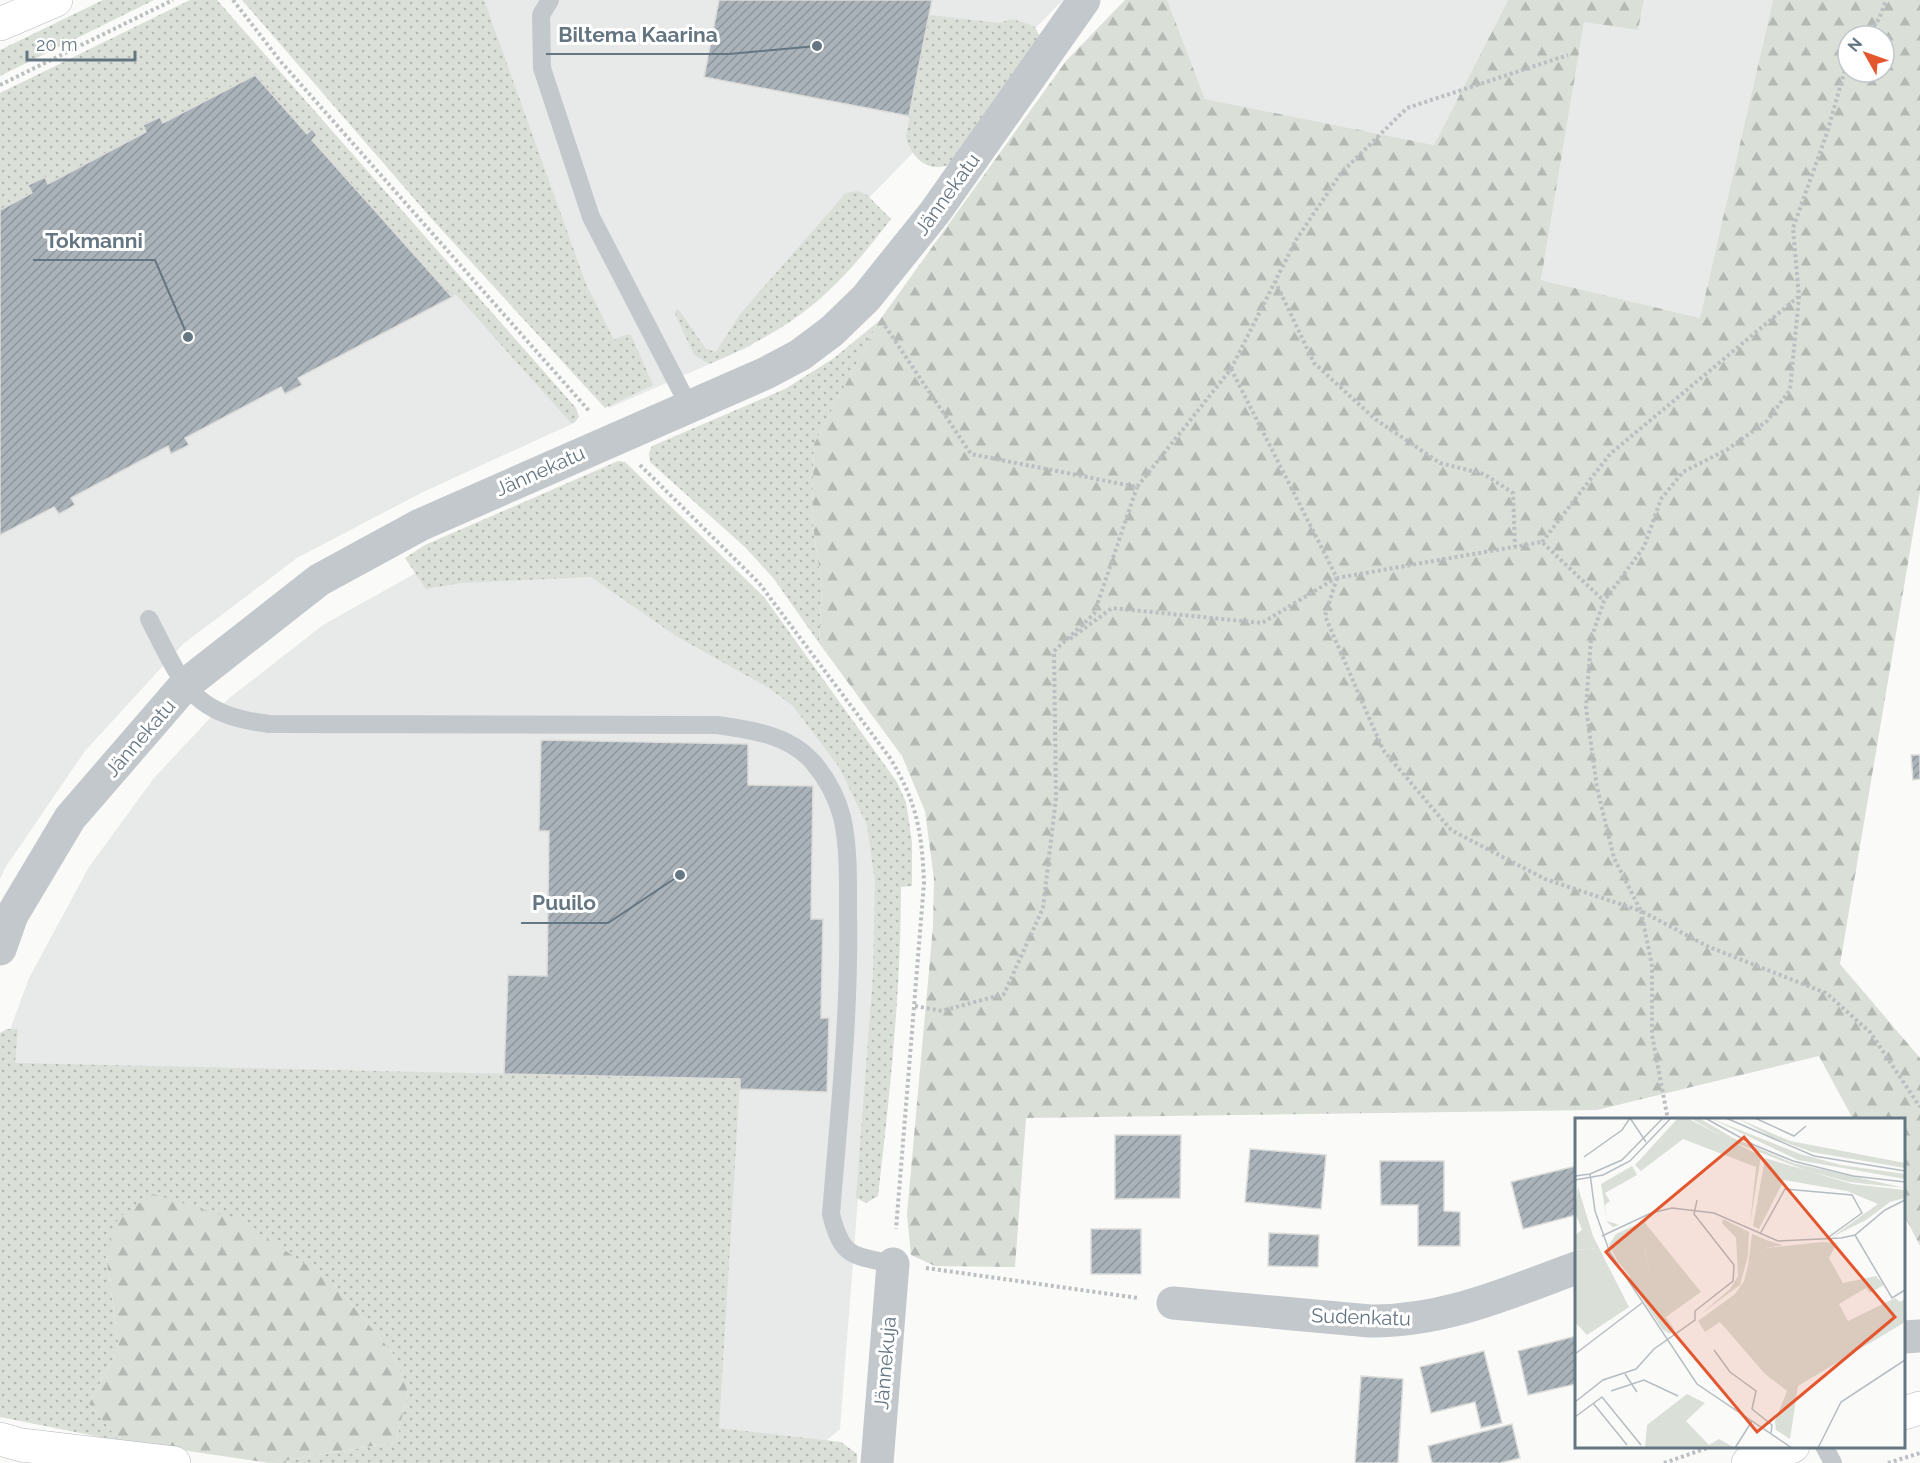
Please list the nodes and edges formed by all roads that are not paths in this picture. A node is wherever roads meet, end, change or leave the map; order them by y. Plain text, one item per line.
1 (56, 0) edge
2 (550, 0) edge
3 (1072, 6) edge
4 (0, 24) edge
5 (689, 406) junction
6 (149, 619) dead end
7 (186, 685) junction
8 (0, 949) edge
9 (893, 1264) joint
10 (1575, 1268) edge
11 (1173, 1303) road end
12 (1920, 1336) edge
13 (1905, 1337) edge
14 (1920, 1408) edge
15 (1905, 1413) edge
16 (0, 1439) edge
17 (1788, 1448) edge
18 (1825, 1448) edge
19 (174, 1463) edge
20 (877, 1463) edge
21 (1748, 1463) edge
22 (1833, 1463) edge

1 - 4 street
2 - 5 lane
3 - 5 street, Jännekatu
5 - 7 street, Jännekatu
6 - 7 lane
7 - 8 street, Jännekatu
7 - 9 lane
9 - 20 street, Jännekuja
10 - 11 street, Sudenkatu
12 - 13 street
14 - 15 street
16 - 19 street
17 - 21 street
18 - 22 lane

